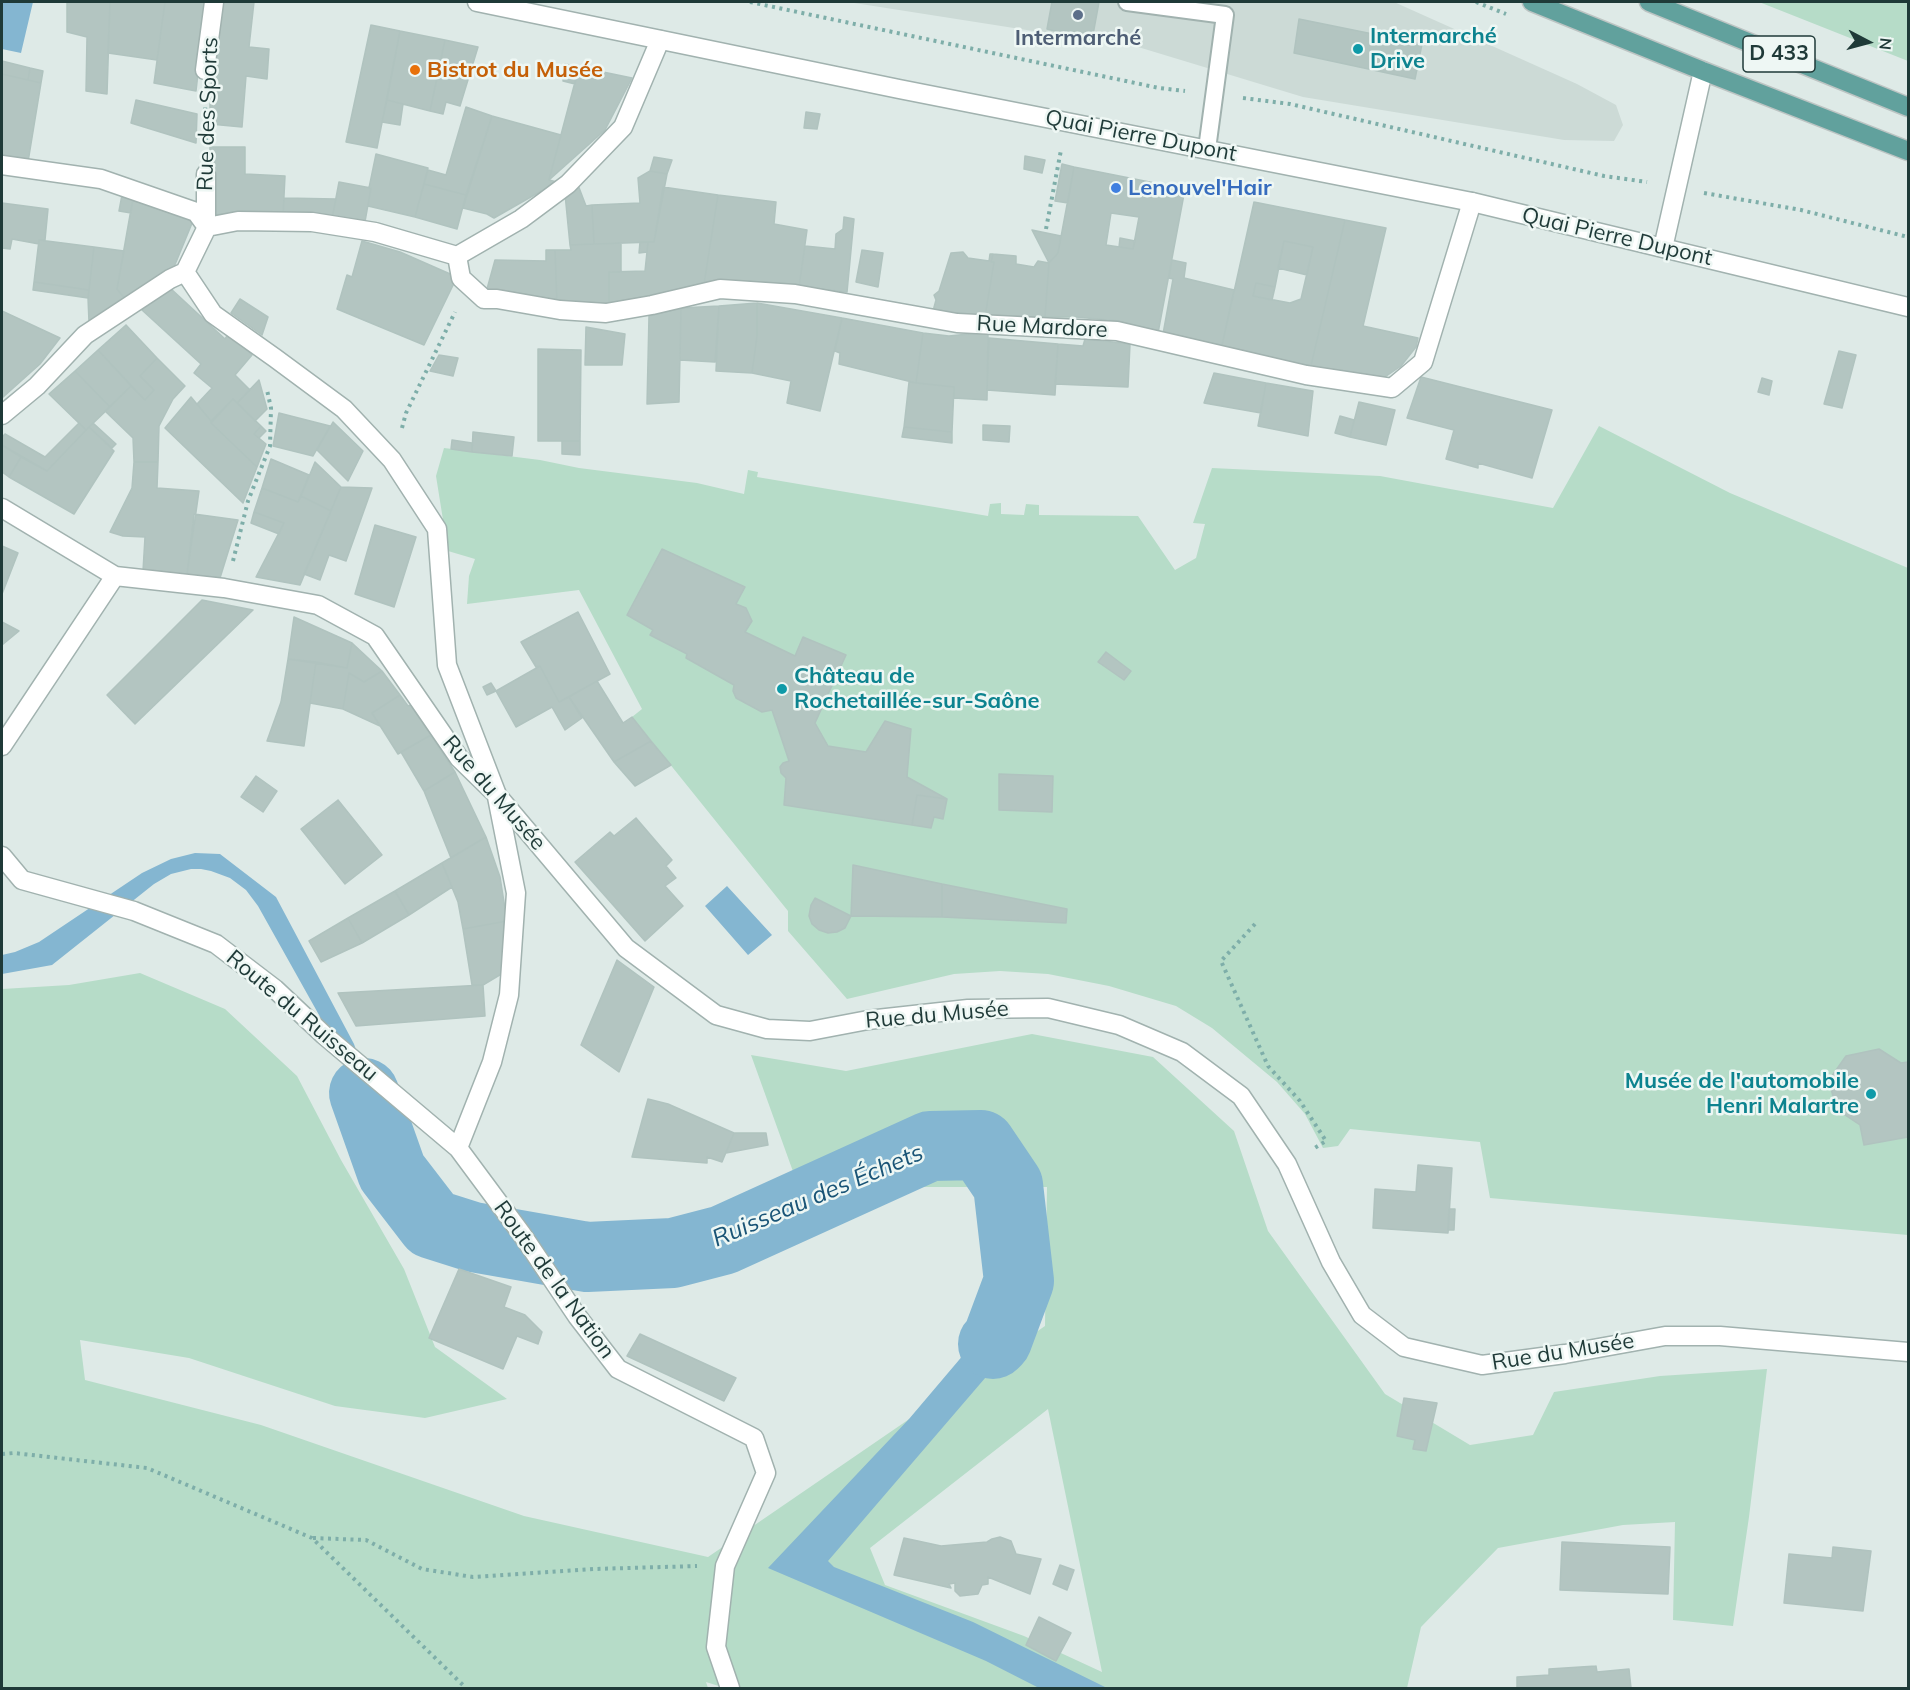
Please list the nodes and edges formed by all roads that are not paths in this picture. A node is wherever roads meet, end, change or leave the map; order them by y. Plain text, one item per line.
1 (214, 2) edge
2 (477, 2) edge
3 (1127, 2) edge
4 (1199, 2) edge
5 (1532, 2) edge
6 (1649, 2) edge
7 (1226, 15) junction
8 (660, 40) junction
9 (205, 70) road end
10 (1703, 71) junction
11 (1908, 107) edge
12 (1207, 150) junction
13 (1908, 152) edge
14 (2, 165) edge
15 (206, 174) road end
16 (1472, 202) junction
17 (207, 227) junction
18 (1664, 248) junction
19 (457, 256) junction
20 (185, 272) junction
21 (1908, 307) edge
22 (2, 415) edge
23 (2, 508) edge
24 (115, 576) junction
25 (2, 746) edge
26 (497, 795) junction
27 (2, 856) edge
28 (458, 1148) junction
29 (1908, 1352) edge
30 (730, 1689) edge

1 - 9 street, Rue des Sports
2 - 8 street, Quai Pierre Dupont
3 - 7 lane
4 - 7 lane
5 - 10 main road, D 433
6 - 11 main road, D 433
7 - 12 lane
8 - 12 street, Quai Pierre Dupont
8 - 19 street
10 - 13 main road, D 433
10 - 18 street
12 - 16 street, Quai Pierre Dupont
14 - 17 street
15 - 17 street, Rue des Sports
16 - 18 street, Quai Pierre Dupont
16 - 19 street, Rue Mardore
17 - 19 street
17 - 20 street
18 - 21 street, Quai Pierre Dupont
20 - 22 street
20 - 26 street
23 - 24 street, Rue du Musée
24 - 25 street
24 - 26 street, Rue du Musée
26 - 28 street
26 - 29 street, Rue du Musée
27 - 28 street, Route du Ruisseau
28 - 30 street, Route de la Nation

